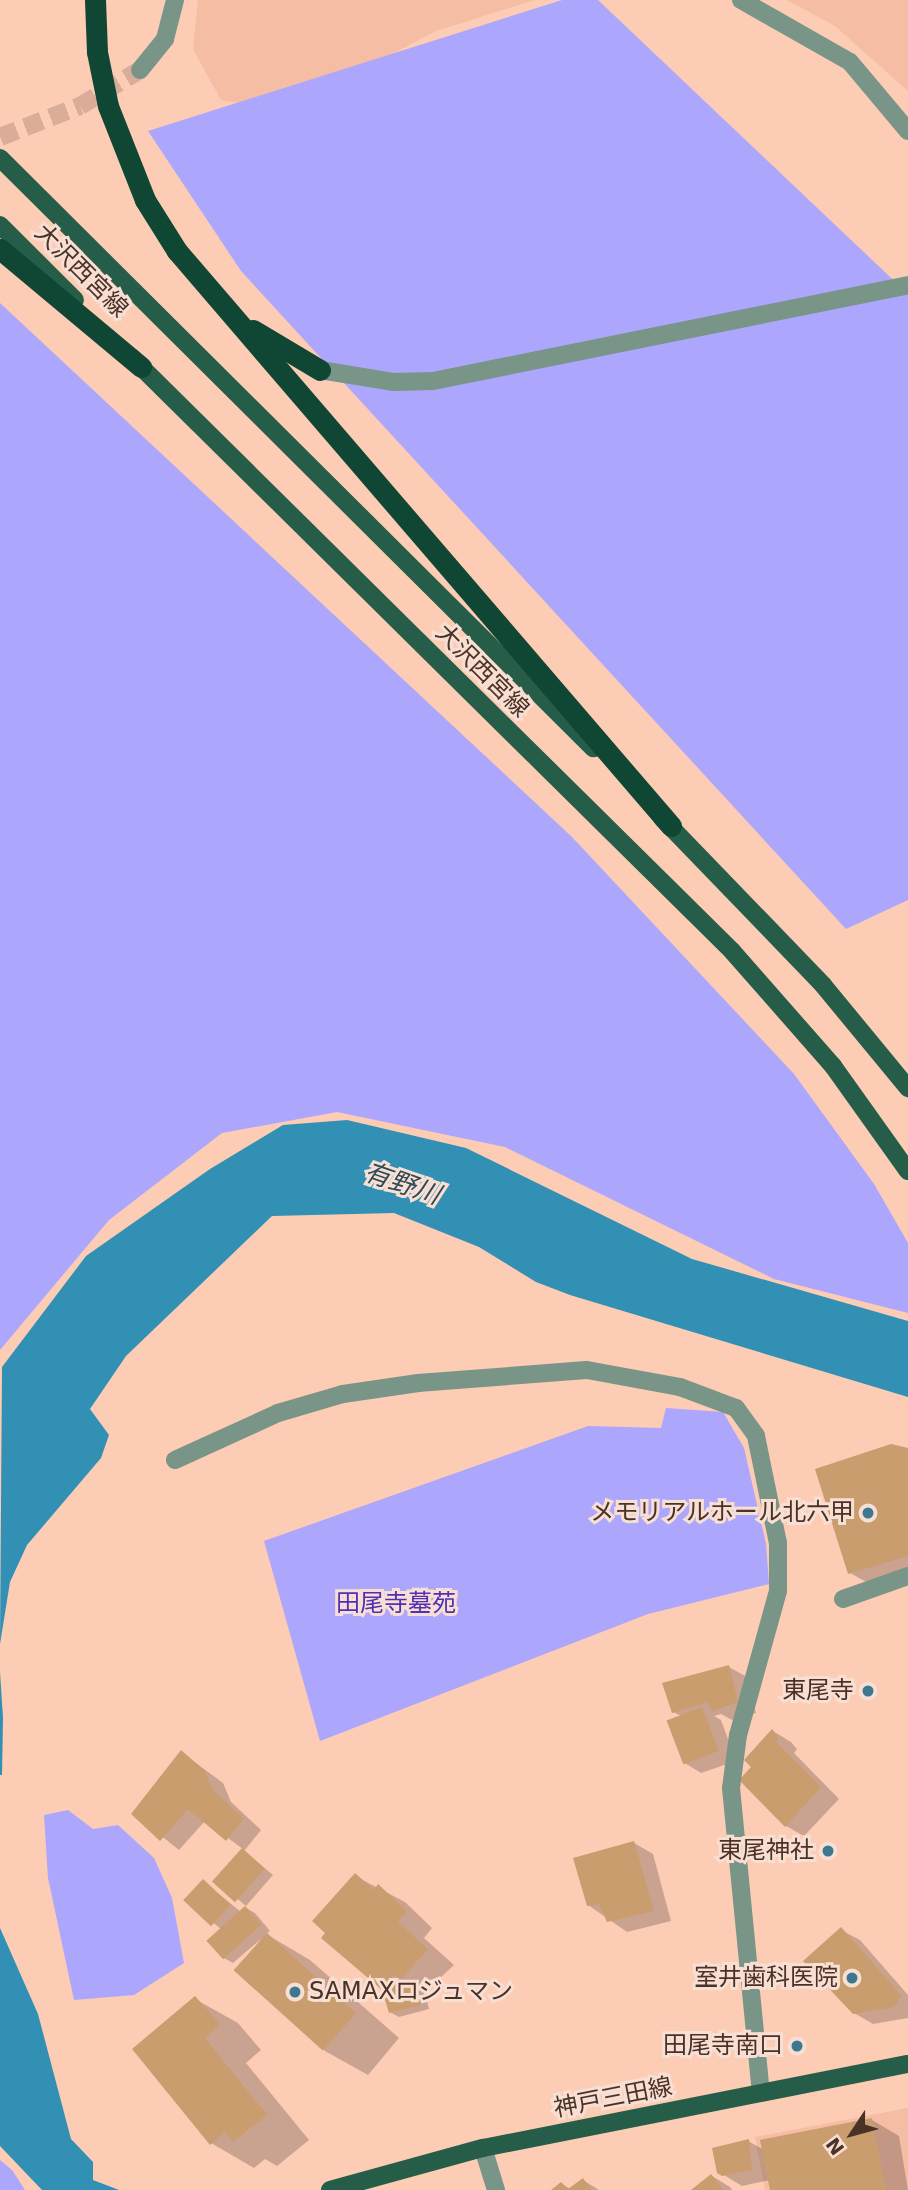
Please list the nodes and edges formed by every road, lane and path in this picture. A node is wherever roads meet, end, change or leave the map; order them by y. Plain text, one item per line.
1 (95, 0) edge
2 (175, 0) edge
3 (741, 0) edge
4 (140, 70) tunnel mouth
5 (908, 131) edge
6 (0, 158) edge
7 (0, 225) edge
8 (0, 249) edge
9 (908, 285) edge
10 (211, 295) junction
11 (141, 367) junction
12 (320, 370) joint
13 (671, 826) junction
14 (908, 1088) edge
15 (908, 1171) edge
16 (175, 1460) dead end
17 (908, 1576) edge
18 (843, 1599) dead end
19 (908, 2064) edge
20 (761, 2093) junction
21 (483, 2148) junction
22 (330, 2190) edge
23 (496, 2190) edge

1 - 10 highway
2 - 4 street
3 - 5 street
6 - 13 main road, 大沢西宮線
7 - 11 main road, 大沢西宮線
8 - 11 highway
9 - 12 street
10 - 12 highway
10 - 13 highway
11 - 15 main road, 大沢西宮線
13 - 14 main road, 大沢西宮線
16 - 20 street
17 - 18 street
19 - 20 main road, 神戸三田線
20 - 21 main road, 神戸三田線
21 - 22 main road, 神戸三田線
21 - 23 street

